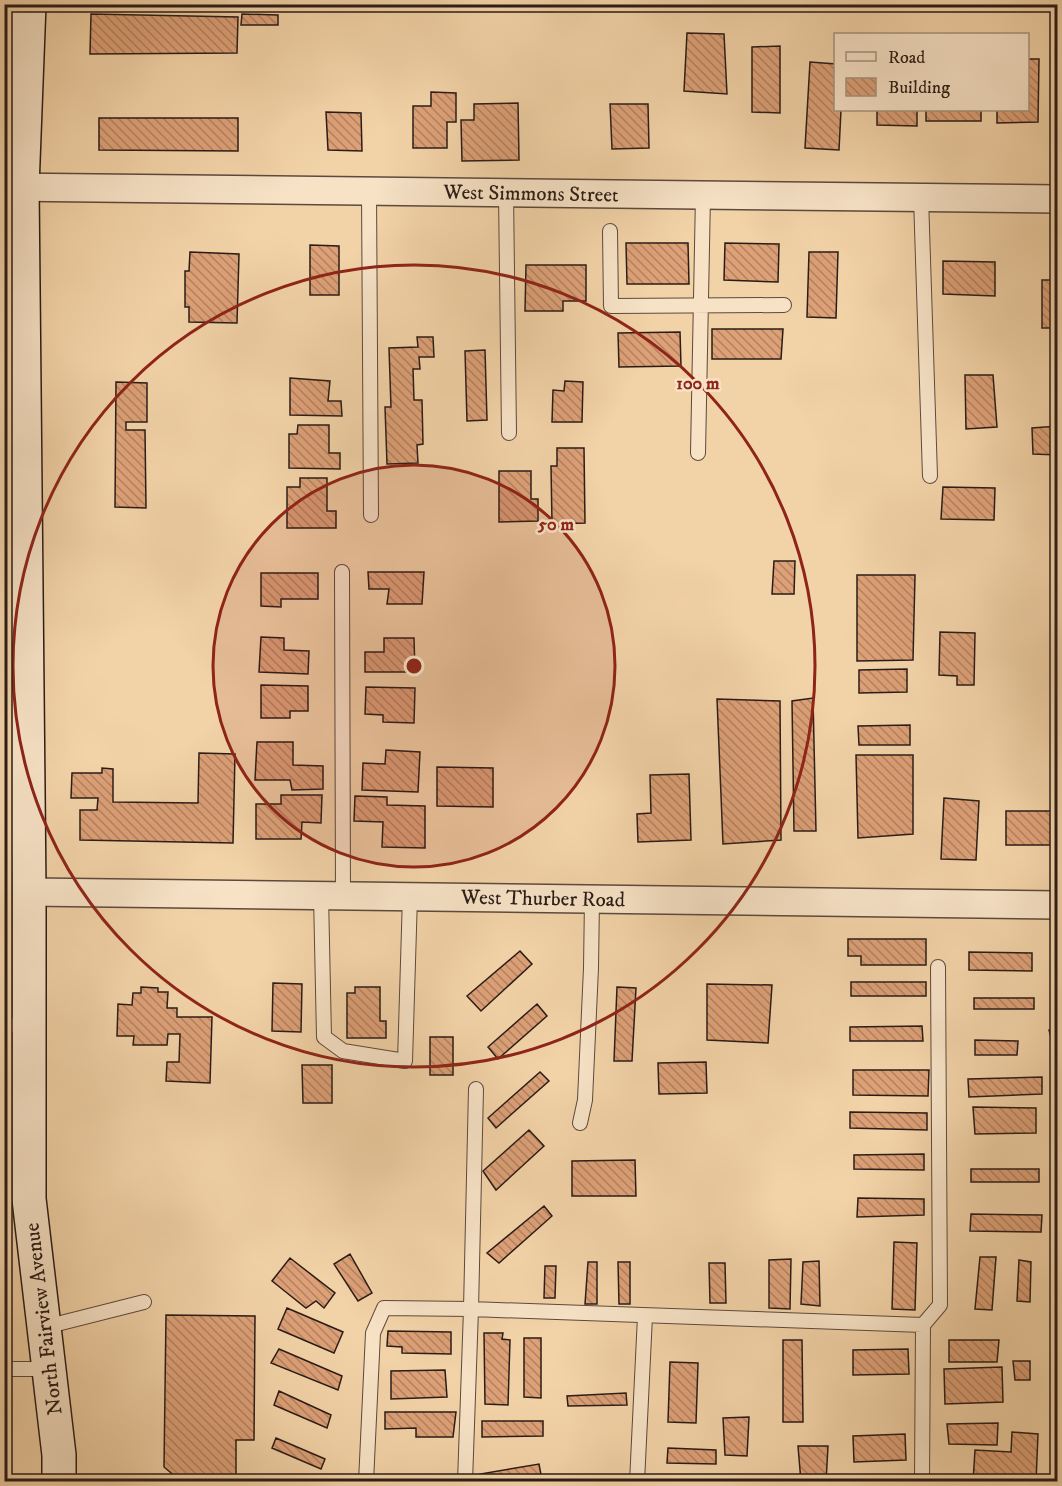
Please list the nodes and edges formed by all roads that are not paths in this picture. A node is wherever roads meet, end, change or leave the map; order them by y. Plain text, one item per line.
1 (21, 11) edge
2 (13, 187) edge
3 (369, 191) junction
4 (506, 192) junction
5 (703, 195) junction
6 (921, 197) junction
7 (1058, 199) edge
8 (610, 231) dead end
9 (784, 304) dead end
10 (701, 306) junction
11 (509, 433) dead end
12 (698, 453) dead end
13 (930, 476) dead end
14 (371, 515) dead end
15 (342, 572) dead end
16 (16, 694) edge
17 (29, 892) junction
18 (332, 896) junction
19 (410, 896) junction
20 (592, 899) junction
21 (1058, 905) edge
22 (938, 967) dead end
23 (17, 1025) edge
24 (476, 1089) dead end
25 (580, 1123) dead end
26 (144, 1302) dead end
27 (471, 1309) junction
28 (645, 1316) junction
29 (923, 1325) junction
30 (45, 1327) junction
31 (4, 1369) edge
32 (49, 1369) junction
33 (59, 1482) edge
34 (366, 1482) edge
35 (465, 1482) edge
36 (637, 1482) edge
37 (922, 1482) edge

1 - 2 street, North Fairview Avenue
2 - 3 street, West Simmons Street
2 - 16 street, North Fairview Avenue
3 - 4 street, West Simmons Street
3 - 14 lane
4 - 5 street, West Simmons Street
4 - 11 lane
5 - 6 street, West Simmons Street
5 - 10 lane
6 - 7 street, West Simmons Street
6 - 13 lane
8 - 10 lane
9 - 10 lane
10 - 12 lane
15 - 18 lane
16 - 17 street, North Fairview Avenue
17 - 18 street, West Thurber Road
17 - 23 street, North Fairview Avenue
18 - 19 street, West Thurber Road
18 - 19 lane
19 - 20 street, West Thurber Road
20 - 21 street, West Thurber Road
20 - 25 lane
22 - 29 lane
23 - 30 street, North Fairview Avenue
24 - 27 lane
26 - 30 lane
27 - 28 lane
27 - 34 lane
27 - 35 lane
28 - 29 lane
28 - 36 lane
29 - 37 lane
30 - 32 street, North Fairview Avenue
31 - 32 lane
32 - 33 street, North Fairview Avenue

